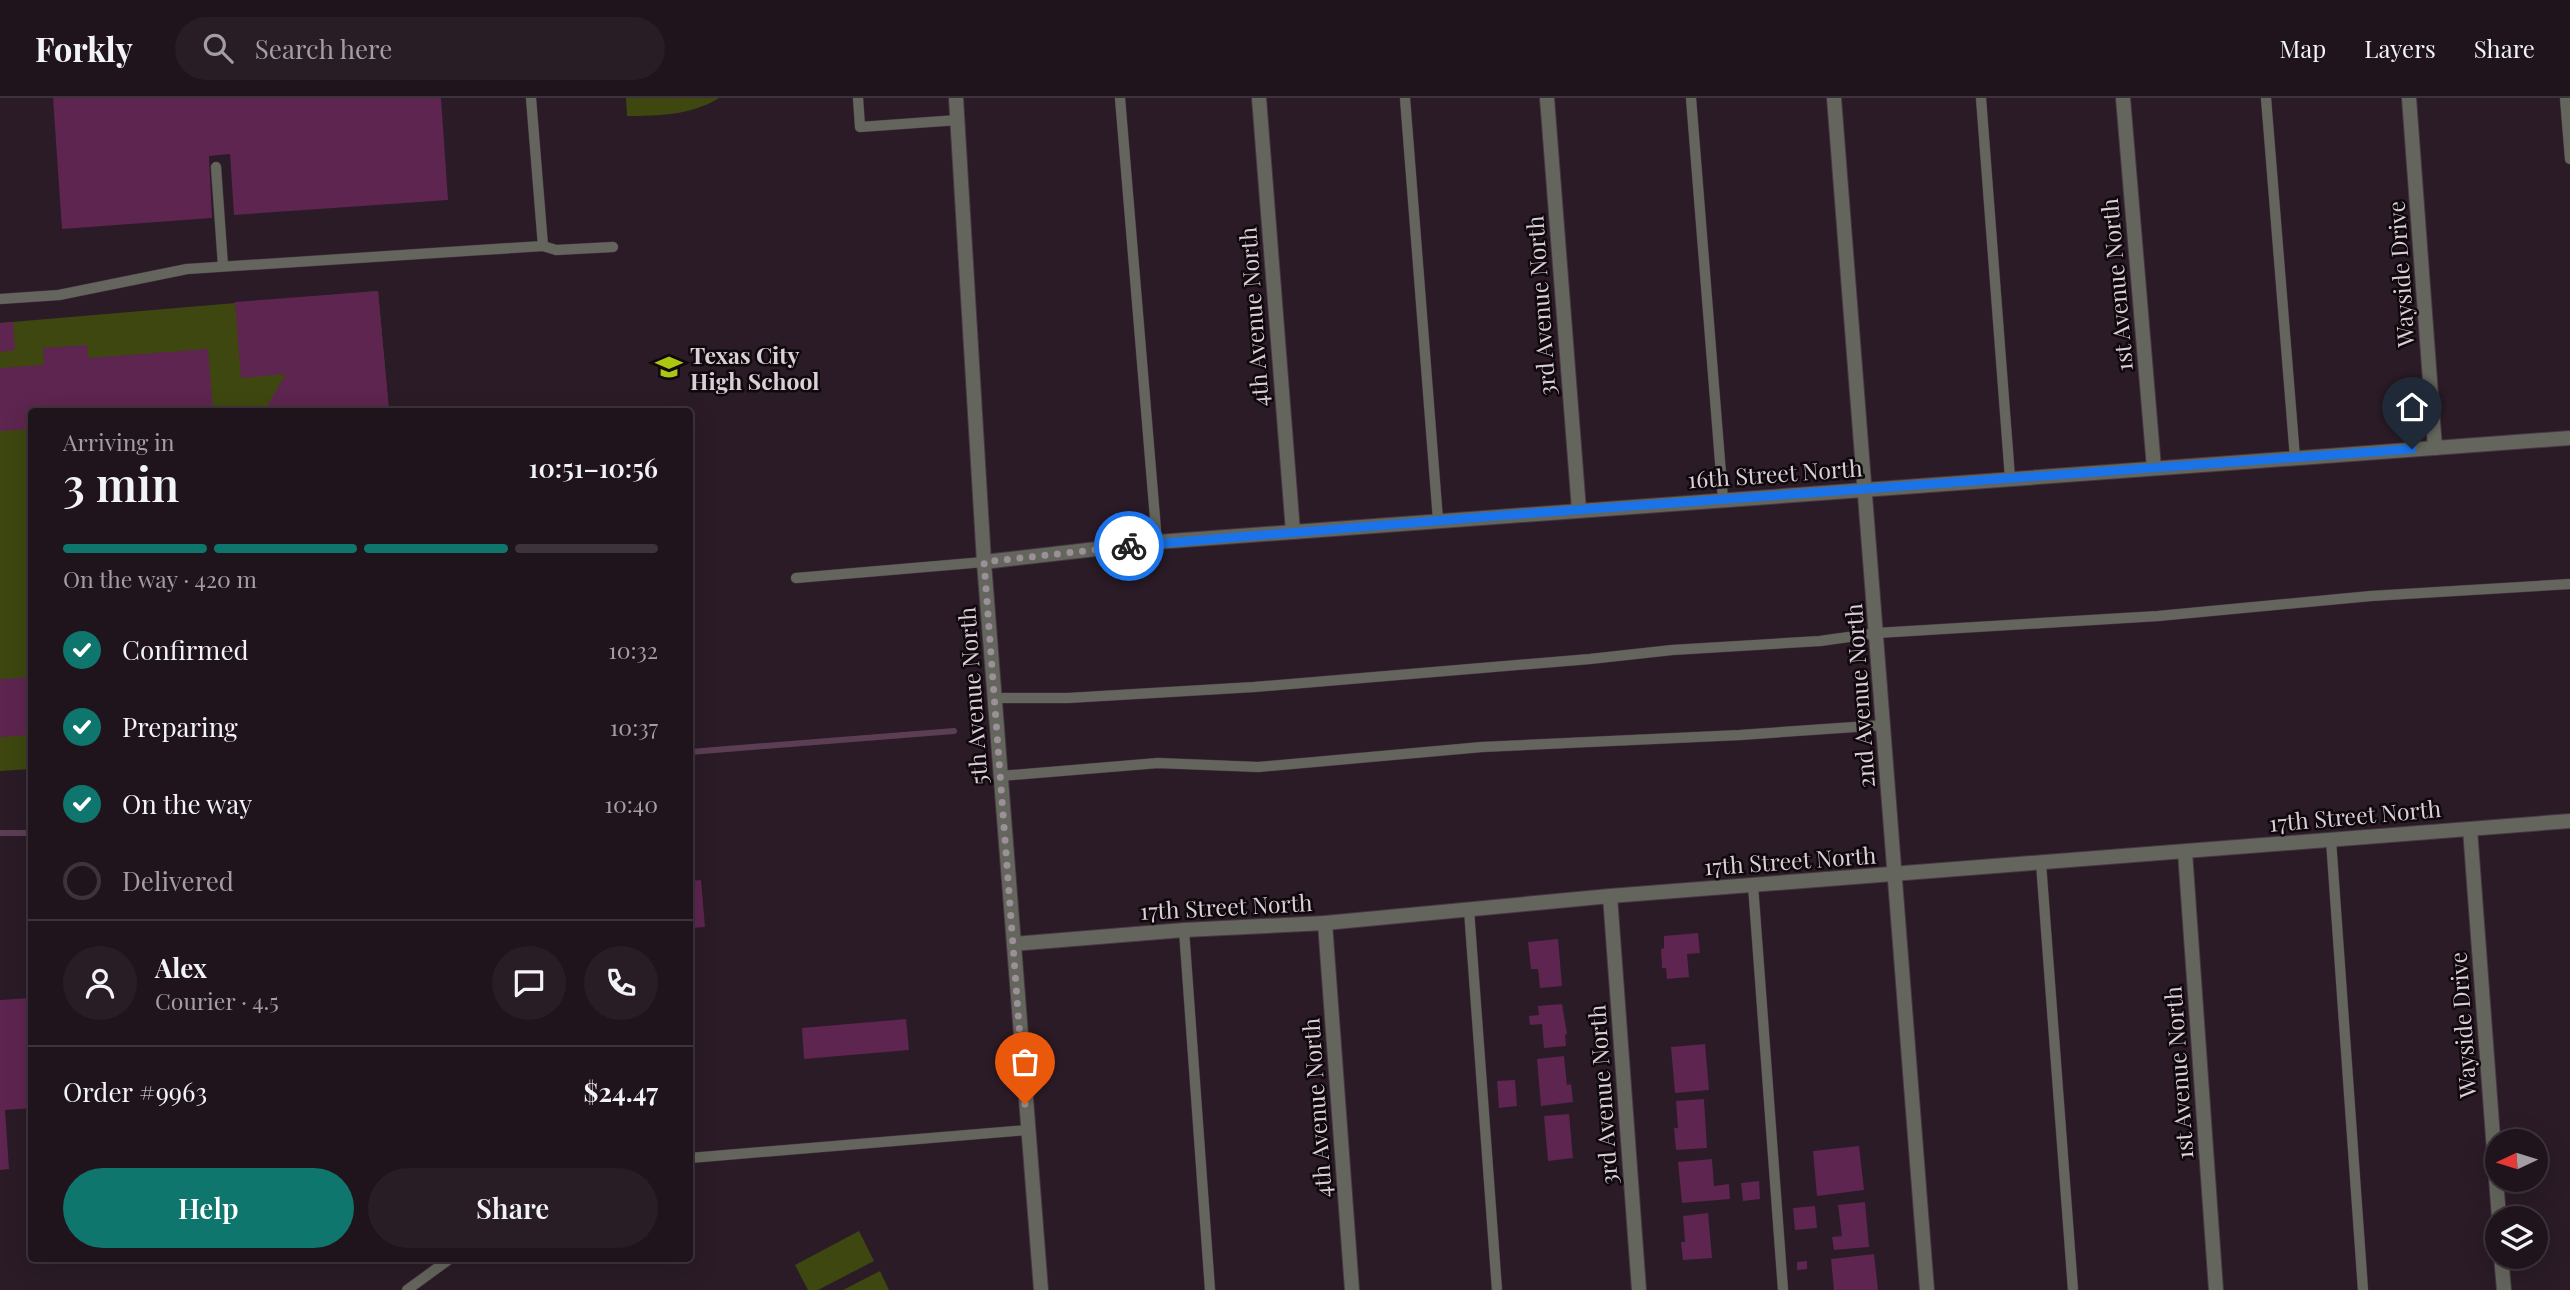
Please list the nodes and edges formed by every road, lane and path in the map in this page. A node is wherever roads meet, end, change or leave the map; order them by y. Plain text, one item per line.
1 (531, 98) edge
2 (858, 98) edge
3 (956, 98) edge
4 (1120, 98) edge
5 (1259, 98) edge
6 (1405, 98) edge
7 (1547, 98) edge
8 (1691, 98) edge
9 (1835, 98) edge
10 (1981, 98) edge
11 (2123, 98) edge
12 (2266, 98) edge
13 (2409, 98) edge
14 (2565, 98) edge
15 (958, 120) junction
16 (2570, 159) edge
17 (216, 167) dead end
18 (543, 246) junction
19 (613, 247) dead end
20 (223, 267) junction
21 (0, 299) edge
22 (2570, 438) edge
23 (2435, 448) junction
24 (2295, 458) junction
25 (2154, 468) junction
26 (2010, 478) junction
27 (1866, 489) junction
28 (1723, 499) junction
29 (1579, 510) junction
30 (1438, 520) junction
31 (1293, 532) junction
32 (1157, 542) junction
33 (984, 562) junction
34 (796, 578) dead end
35 (2570, 584) edge
36 (1877, 633) junction
37 (995, 698) junction
38 (1884, 725) junction
39 (1001, 776) junction
40 (2570, 821) edge
41 (2470, 829) junction
42 (2331, 840) junction
43 (2185, 852) junction
44 (2041, 863) junction
45 (1896, 874) junction
46 (1753, 885) junction
47 (1610, 896) junction
48 (1469, 909) junction
49 (1325, 923) junction
50 (1184, 930) junction
51 (1014, 944) junction
52 (1027, 1130) junction
53 (693, 1158) edge
54 (2498, 1206) edge
55 (446, 1262) edge
56 (2502, 1269) edge
57 (407, 1290) edge
58 (1041, 1290) edge
59 (1210, 1290) edge
60 (1352, 1290) edge
61 (1497, 1290) edge
62 (1639, 1290) edge
63 (1783, 1290) edge
64 (1927, 1290) edge
65 (2073, 1290) edge
66 (2216, 1290) edge
67 (2363, 1290) edge
68 (2504, 1290) edge

1 - 18 lane
2 - 15 lane
3 - 15 street, 5th Avenue North
4 - 32 lane
5 - 31 street, 4th Avenue North
6 - 30 lane
7 - 29 street, 3rd Avenue North
8 - 28 lane
9 - 27 street, 2nd Avenue North
10 - 26 lane
11 - 25 street, 1st Avenue North
12 - 24 lane
13 - 23 street, Wayside Drive
14 - 16 lane
15 - 33 street, 5th Avenue North
17 - 20 lane
18 - 19 lane
18 - 20 lane
20 - 21 lane
22 - 23 street, 16th Street North
23 - 24 street, 16th Street North
24 - 25 street, 16th Street North
25 - 26 street, 16th Street North
26 - 27 street, 16th Street North
27 - 28 street, 16th Street North
27 - 36 street, 2nd Avenue North
28 - 29 street, 16th Street North
29 - 30 street, 16th Street North
30 - 31 street, 16th Street North
31 - 32 street, 16th Street North
32 - 33 street, 16th Street North
33 - 34 lane
33 - 37 street, 5th Avenue North
35 - 36 lane
36 - 37 lane
36 - 38 street, 2nd Avenue North
37 - 39 street, 5th Avenue North
38 - 39 lane
38 - 45 street, 2nd Avenue North
39 - 51 street, 5th Avenue North
40 - 41 street, 17th Street North
41 - 42 street, 17th Street North
41 - 54 street, Wayside Drive
42 - 43 street, 17th Street North
42 - 67 lane
43 - 44 street, 17th Street North
43 - 66 street, 1st Avenue North
44 - 45 street, 17th Street North
44 - 65 lane
45 - 46 street, 17th Street North
45 - 64 street, 2nd Avenue North
46 - 47 street, 17th Street North
46 - 63 lane
47 - 48 street, 17th Street North
47 - 62 street, 3rd Avenue North
48 - 49 street, 17th Street North
48 - 61 lane
49 - 50 street, 17th Street North
49 - 60 street, 4th Avenue North
50 - 51 street, 17th Street North
50 - 59 lane
51 - 52 street, 5th Avenue North
52 - 53 lane
52 - 58 street, 5th Avenue North
55 - 57 lane
56 - 68 street

